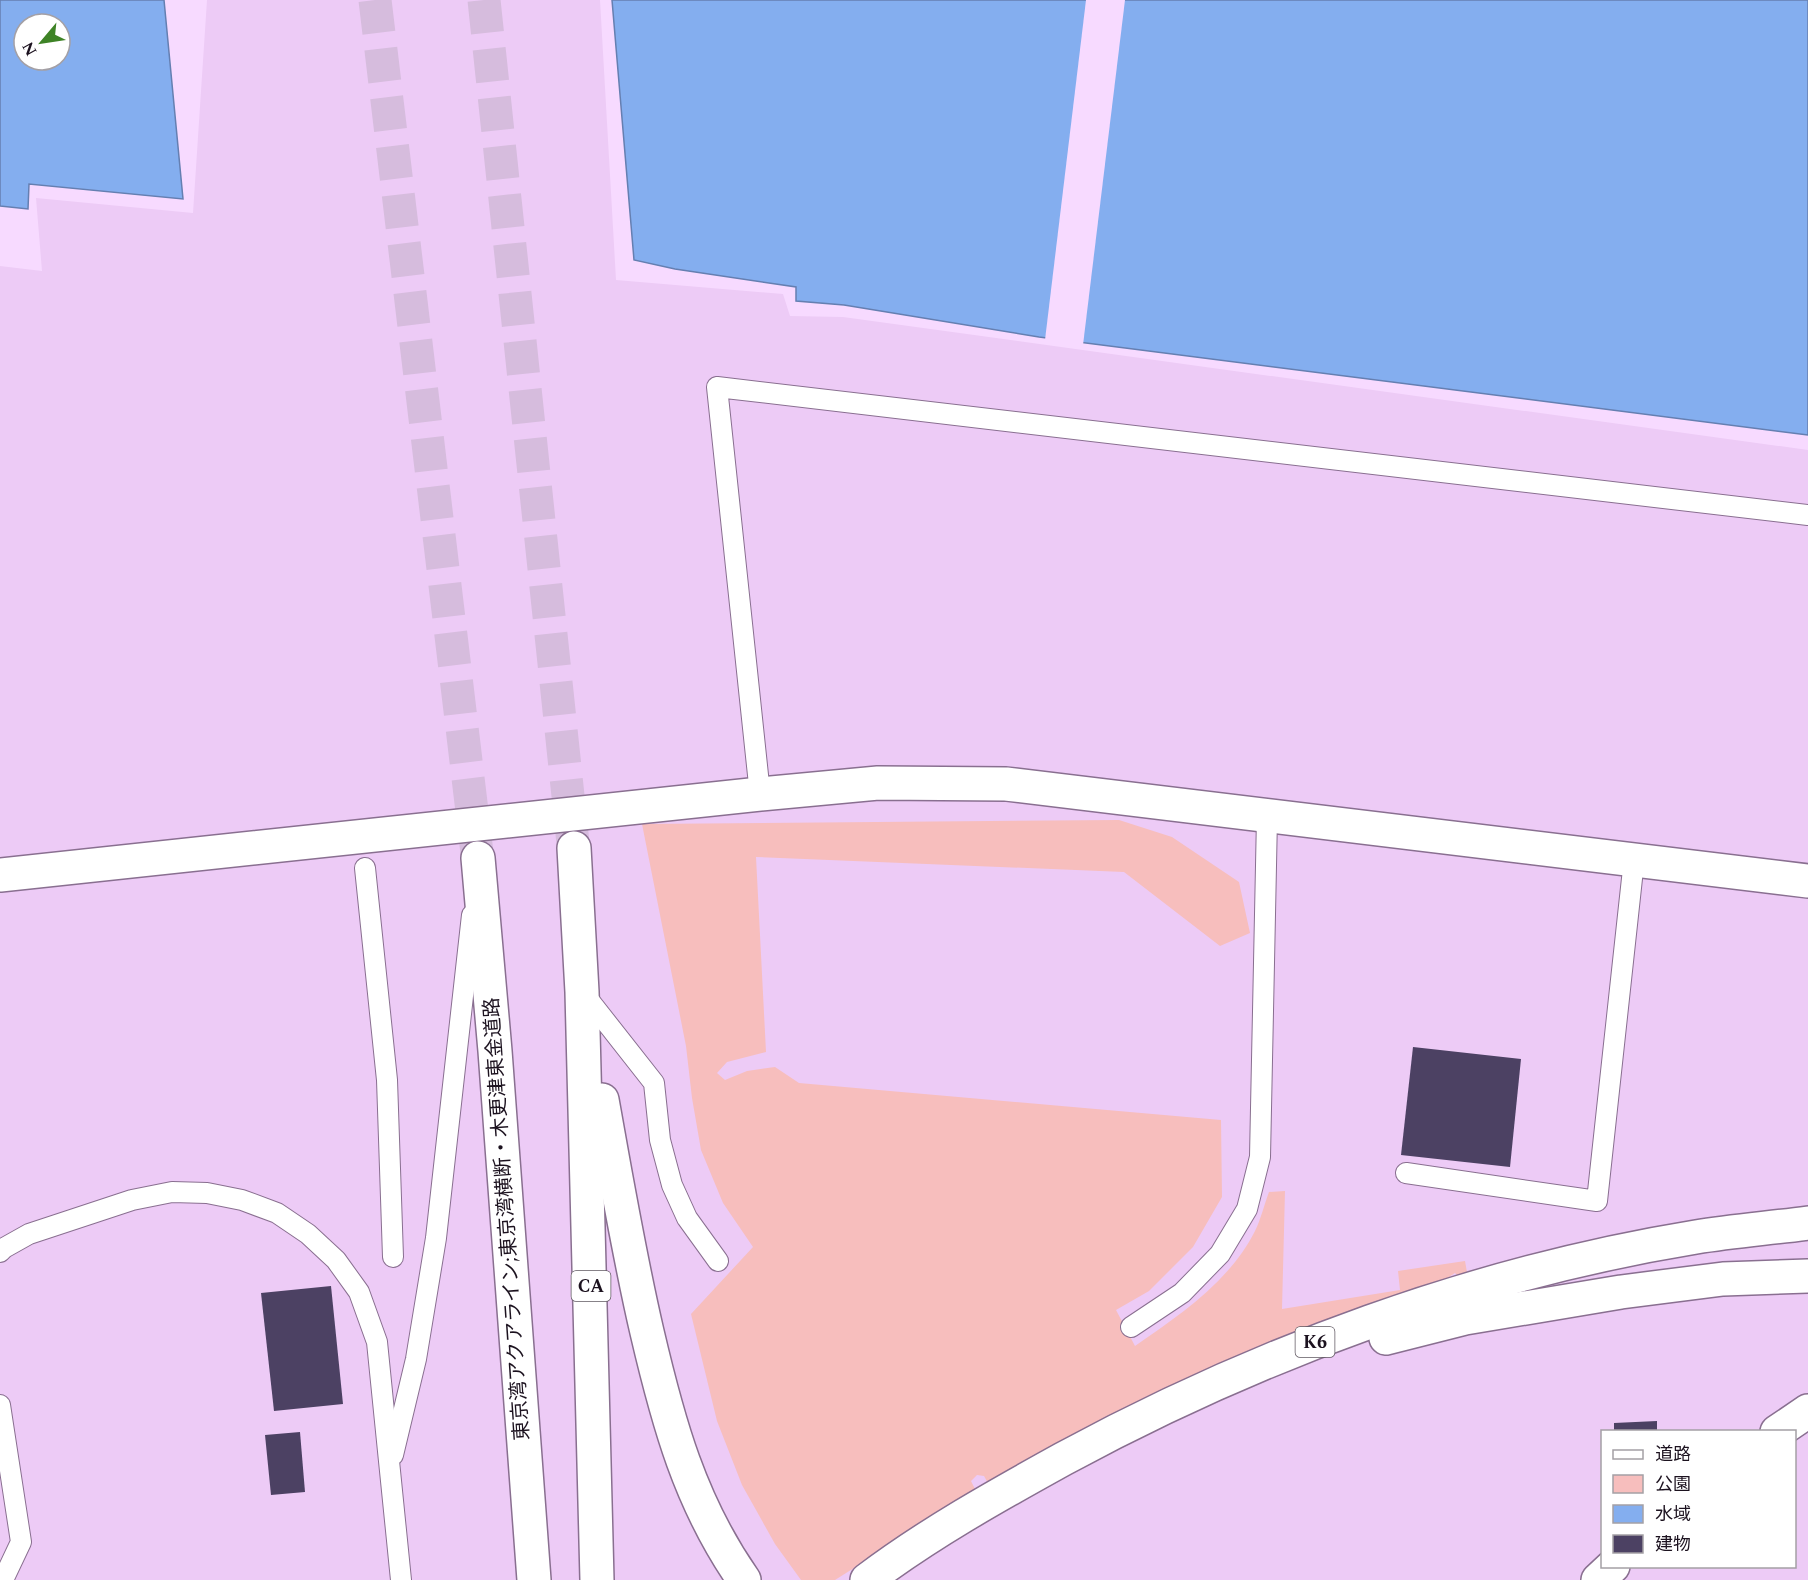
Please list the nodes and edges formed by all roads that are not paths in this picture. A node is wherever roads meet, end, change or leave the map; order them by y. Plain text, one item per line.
1 (1808, 515) edge
2 (760, 794) junction
3 (1267, 817) junction
4 (574, 848) tunnel mouth
5 (478, 858) joint
6 (1634, 861) junction
7 (366, 868) dead end
8 (0, 875) edge
9 (1808, 881) edge
10 (582, 992) junction
11 (1406, 1173) dead end
12 (1808, 1224) edge
13 (0, 1252) edge
14 (393, 1257) dead end
15 (718, 1261) dead end
16 (1808, 1276) edge
17 (1131, 1327) dead end
18 (521, 1407) junction
19 (0, 1409) edge
20 (1808, 1411) edge
21 (1779, 1430) edge
22 (391, 1461) dead end
23 (1611, 1568) edge
24 (3, 1580) edge
25 (401, 1580) edge
26 (517, 1580) edge
27 (534, 1580) edge
28 (597, 1580) edge
29 (744, 1580) edge
30 (867, 1580) edge
31 (895, 1580) edge
32 (1598, 1580) edge

1 - 2 lane
2 - 3 main road
2 - 8 main road
3 - 6 main road
3 - 17 lane
4 - 10 main road, CA
5 - 18 main road, 東京湾アクアライン;東京湾横断・木更津東金道路
5 - 22 lane
6 - 9 main road
6 - 11 lane
7 - 14 lane
10 - 15 lane
10 - 28 main road, CA
10 - 29 main road
12 - 30 main road, K6
13 - 25 lane
16 - 31 main road
18 - 26 main road
18 - 27 main road, 東京湾アクアライン;東京湾横断・木更津東金道路
19 - 24 lane
20 - 21 main road
23 - 32 main road

